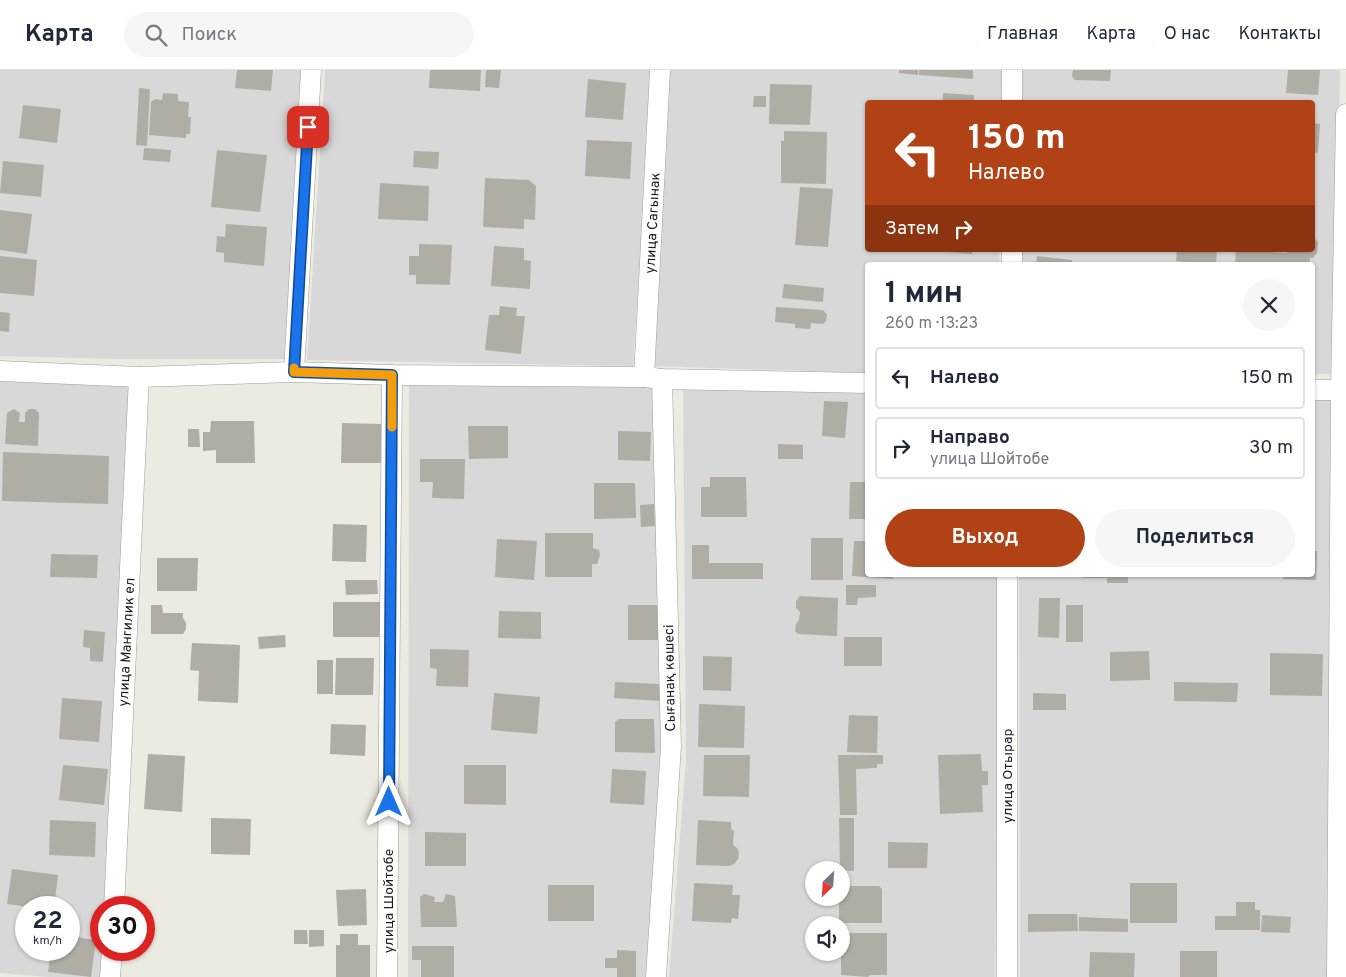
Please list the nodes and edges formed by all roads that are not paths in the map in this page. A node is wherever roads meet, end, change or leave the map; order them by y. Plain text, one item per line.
1 (311, 70) edge
2 (660, 70) edge
3 (1012, 70) edge
4 (1012, 100) edge
5 (1346, 114) edge
6 (0, 371) edge
7 (294, 372) junction
8 (392, 375) junction
9 (139, 377) junction
10 (653, 378) junction
11 (865, 384) edge
12 (1315, 390) edge
13 (1344, 390) edge
14 (1007, 577) edge
15 (115, 896) edge
16 (111, 961) edge
17 (110, 977) edge
18 (388, 977) edge
19 (656, 977) edge
20 (1007, 977) edge
21 (1337, 977) edge

1 - 7 street
2 - 10 street, улица Сагынак
3 - 4 street
5 - 13 street
6 - 9 street
7 - 8 street
7 - 9 street
8 - 10 street
8 - 18 street, улица Шойтобе
9 - 15 street, улица Мангилик ел
10 - 11 street
10 - 19 street, Сығанақ көшесі
12 - 13 street
13 - 21 street
14 - 20 street, улица Отырар
16 - 17 street

